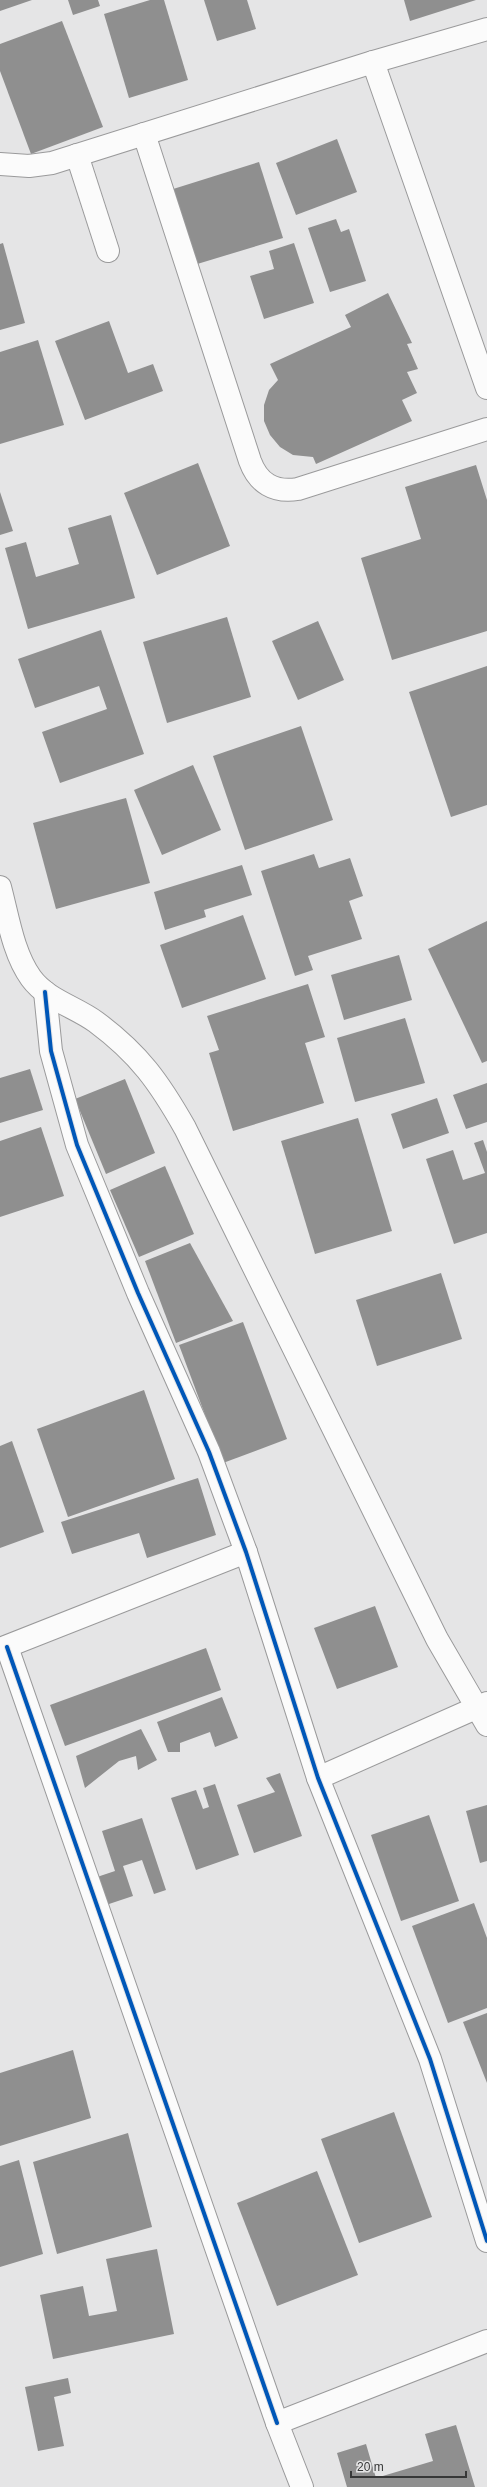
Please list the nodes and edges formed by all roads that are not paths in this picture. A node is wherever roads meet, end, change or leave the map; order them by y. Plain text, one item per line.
1 (487, 29) edge
2 (373, 62) junction
3 (144, 134) junction
4 (77, 155) junction
5 (0, 164) edge
6 (108, 251) dead end
7 (487, 388) edge
8 (487, 429) edge
9 (0, 887) edge
10 (45, 992) junction
11 (246, 1552) junction
12 (4, 1648) edge
13 (484, 1712) edge
14 (318, 1778) junction
15 (487, 2240) edge
16 (487, 2341) edge
17 (277, 2423) junction
18 (302, 2487) edge

1 - 2 street
2 - 3 street
2 - 7 street
3 - 4 street
3 - 8 street
4 - 5 street
4 - 6 street
9 - 10 street
10 - 11 street
10 - 13 street
11 - 12 street
11 - 14 street
12 - 17 street
13 - 14 street
14 - 15 street
16 - 17 street
17 - 18 street

